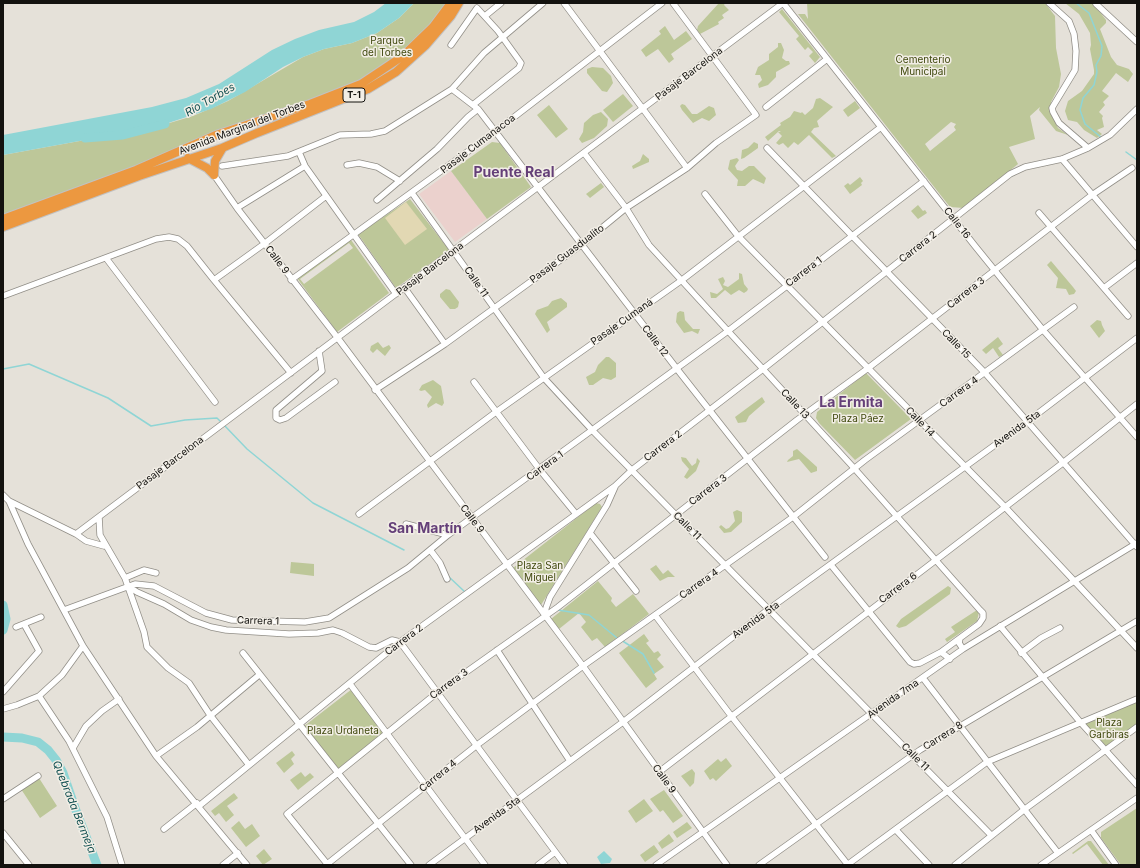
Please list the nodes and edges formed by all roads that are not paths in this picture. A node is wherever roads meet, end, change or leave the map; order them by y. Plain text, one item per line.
1 (450, 3) edge
2 (459, 3) edge
3 (501, 3) edge
4 (543, 3) edge
5 (564, 3) edge
6 (662, 3) edge
7 (673, 3) edge
8 (783, 3) edge
9 (1049, 3) edge
10 (1096, 4) edge
11 (485, 16) junction
12 (502, 36) junction
13 (1137, 42) edge
14 (451, 45) dead end
15 (599, 51) junction
16 (711, 57) junction
17 (827, 59) junction
18 (452, 90) junction
19 (474, 104) junction
20 (766, 107) dead end
21 (478, 109) junction
22 (643, 109) junction
23 (1137, 109) edge
24 (881, 127) junction
25 (496, 131) junction
26 (216, 135) junction
27 (187, 148) junction
28 (222, 148) junction
29 (767, 148) dead end
30 (1088, 148) junction
31 (299, 152) junction
32 (584, 153) junction
33 (1062, 159) junction
34 (190, 160) junction
35 (347, 165) dead end
36 (222, 166) dead end
37 (305, 166) junction
38 (687, 168) junction
39 (1132, 168) dead end
40 (214, 175) junction
41 (400, 181) junction
42 (924, 181) junction
43 (803, 187) junction
44 (538, 188) junction
45 (412, 193) junction
46 (705, 194) dead end
47 (1092, 195) junction
48 (326, 196) junction
49 (377, 200) dead end
50 (237, 208) junction
51 (626, 208) junction
52 (1038, 213) dead end
53 (3, 219) edge
54 (955, 219) junction
55 (3, 227) edge
56 (1051, 228) junction
57 (354, 234) junction
58 (853, 235) junction
59 (738, 236) junction
60 (264, 244) junction
61 (581, 245) junction
62 (1137, 247) edge
63 (454, 251) junction
64 (106, 258) junction
65 (1137, 263) edge
66 (995, 271) junction
67 (887, 272) junction
68 (214, 280) junction
69 (291, 280) junction
70 (682, 280) junction
71 (786, 285) junction
72 (404, 287) junction
73 (1104, 288) junction
74 (396, 294) junction
75 (3, 296) edge
76 (1074, 307) dead end
77 (494, 308) junction
78 (634, 313) junction
79 (1128, 316) dead end
80 (932, 319) junction
81 (821, 323) junction
82 (1043, 330) junction
83 (728, 331) junction
84 (336, 338) junction
85 (1137, 338) edge
86 (445, 344) junction
87 (320, 350) junction
88 (677, 369) junction
89 (763, 369) junction
90 (868, 369) junction
91 (291, 373) junction
92 (985, 373) junction
93 (544, 378) junction
94 (1086, 379) junction
95 (335, 382) dead end
96 (474, 382) dead end
97 (376, 390) junction
98 (215, 402) dead end
99 (1137, 404) edge
100 (709, 411) junction
101 (496, 412) junction
102 (804, 415) junction
103 (1120, 419) junction
104 (919, 421) junction
105 (1028, 421) junction
106 (593, 431) junction
107 (1137, 438) edge
108 (747, 460) junction
109 (430, 462) junction
110 (1064, 462) junction
111 (964, 467) junction
112 (854, 468) junction
113 (540, 470) junction
114 (632, 470) junction
115 (615, 486) junction
116 (3, 495) edge
117 (598, 498) junction
118 (9, 501) junction
119 (608, 505) junction
120 (1005, 507) junction
121 (359, 514) dead end
122 (576, 514) junction
123 (676, 514) junction
124 (793, 517) junction
125 (898, 517) junction
126 (99, 518) junction
127 (472, 518) junction
128 (406, 524) dead end
129 (590, 533) junction
130 (76, 534) junction
131 (448, 535) junction
132 (1136, 545) edge
133 (104, 546) junction
134 (431, 551) junction
135 (825, 557) dead end
136 (936, 560) junction
137 (614, 563) junction
138 (507, 564) junction
139 (726, 565) junction
140 (832, 565) junction
141 (156, 573) dead end
142 (125, 578) junction
143 (448, 580) dead end
144 (1074, 580) junction
145 (128, 586) junction
146 (636, 591) dead end
147 (769, 609) junction
148 (64, 610) junction
149 (868, 611) junction
150 (655, 615) junction
151 (545, 616) junction
152 (41, 617) dead end
153 (1137, 621) edge
154 (24, 624) junction
155 (1000, 626) junction
156 (16, 627) dead end
157 (1060, 628) dead end
158 (1122, 631) junction
159 (960, 638) junction
160 (400, 642) junction
161 (83, 646) junction
162 (1137, 648) edge
163 (497, 650) junction
164 (963, 650) junction
165 (941, 652) junction
166 (243, 653) dead end
167 (1021, 653) junction
168 (812, 654) junction
169 (950, 659) junction
170 (583, 666) junction
171 (694, 666) junction
172 (259, 675) junction
173 (923, 678) junction
174 (1043, 678) junction
175 (350, 684) junction
176 (3, 692) edge
177 (438, 692) junction
178 (39, 696) junction
179 (119, 699) junction
180 (1137, 699) edge
181 (533, 704) junction
182 (3, 709) edge
183 (871, 714) junction
184 (210, 716) junction
185 (732, 717) junction
186 (623, 722) junction
187 (1081, 723) junction
188 (299, 725) junction
189 (959, 726) junction
190 (1137, 727) edge
191 (388, 734) junction
192 (477, 745) junction
193 (73, 748) junction
194 (1106, 750) junction
195 (913, 755) junction
196 (156, 756) junction
197 (570, 761) junction
198 (987, 762) junction
199 (250, 765) junction
200 (659, 772) junction
201 (338, 774) junction
202 (38, 776) dead end
203 (781, 779) junction
204 (1137, 785) edge
205 (426, 786) junction
206 (948, 791) junction
207 (1137, 798) edge
208 (3, 799) edge
209 (518, 800) junction
210 (198, 804) junction
211 (1025, 809) junction
212 (816, 824) junction
213 (379, 825) junction
214 (164, 829) dead end
215 (896, 830) junction
216 (1091, 830) junction
217 (703, 832) junction
218 (3, 833) edge
219 (991, 835) junction
220 (465, 838) junction
221 (555, 852) junction
222 (238, 853) junction
223 (1058, 853) junction
224 (29, 865) edge
225 (122, 865) edge
226 (223, 865) edge
227 (247, 865) edge
228 (327, 865) edge
229 (411, 865) edge
230 (429, 865) edge
231 (485, 865) edge
232 (538, 865) edge
233 (565, 865) edge
234 (656, 865) edge
235 (727, 865) edge
236 (759, 865) edge
237 (847, 865) edge
238 (929, 865) edge
239 (955, 865) edge
240 (1041, 865) edge
241 (1116, 865) edge

1 - 26 highway, Avenida Marginal del Torbes / T-1
2 - 28 highway, Avenida Marginal del Torbes / T-1
3 - 11 street
4 - 12 street
5 - 15 street
6 - 15 street, Pasaje Cumanacoa
7 - 16 street
8 - 16 street, Pasaje Barcelona
8 - 17 street, Calle 16
9 - 30 street
10 - 13 street
11 - 12 street
11 - 14 street
12 - 18 street
12 - 19 street
15 - 22 street
15 - 25 street, Pasaje Cumanacoa
16 - 22 street, Pasaje Barcelona
16 - 38 street, Pasaje Guasdualito
17 - 20 street
17 - 24 street, Calle 16
18 - 19 street, Calle 12
18 - 31 street
19 - 21 street, Calle 12
21 - 25 street, Calle 12
21 - 41 street
22 - 32 street, Pasaje Barcelona
22 - 38 street
23 - 30 street, Carrera 2
24 - 42 street, Calle 16
24 - 43 street, Pasaje Cumaná
25 - 44 street, Calle 12
25 - 45 street, Pasaje Cumanacoa
26 - 27 highway, Avenida Marginal del Torbes / T-1
26 - 28 highway
27 - 34 highway
27 - 53 highway, Avenida Marginal del Torbes / T-1
28 - 34 highway, Avenida Marginal del Torbes / T-1
28 - 40 highway
29 - 43 street, Calle 15
30 - 33 street, Carrera 2
31 - 36 street
31 - 37 street
32 - 44 street, Pasaje Barcelona
32 - 51 street, Calle 13
33 - 47 street
33 - 54 street, Carrera 2
34 - 40 highway
34 - 55 highway, Avenida Marginal del Torbes / T-1
35 - 41 street
37 - 48 street
37 - 50 street
38 - 51 street, Pasaje Guasdualito
39 - 47 street, Carrera 3
40 - 50 street, Calle 9
41 - 49 street
42 - 54 street, Calle 16
42 - 58 street, Carrera 1
43 - 58 street, Calle 15
43 - 59 street, Pasaje Cumaná
44 - 61 street, Calle 12
44 - 63 street, Pasaje Barcelona
45 - 57 street, Pasaje Cumanacoa
45 - 63 street, Calle 11
46 - 59 street, Calle 14
47 - 56 street, Carrera 3
47 - 62 street
48 - 57 street
48 - 60 street
50 - 60 street, Calle 9
51 - 61 street, Pasaje Guasdualito
51 - 70 street, Calle 13
52 - 56 street
54 - 66 street, Calle 16
54 - 67 street, Carrera 2
56 - 66 street, Carrera 3
56 - 73 street
57 - 69 street, Pasaje Cumanacoa
57 - 74 street
58 - 67 street, Calle 15
58 - 71 street, Carrera 1
59 - 70 street, Pasaje Cumaná
59 - 71 street, Calle 14
60 - 68 street
60 - 69 street, Calle 9
61 - 77 street, Pasaje Guasdualito
61 - 78 street, Calle 12
63 - 72 street, Pasaje Barcelona
63 - 77 street, Calle 11
64 - 68 street
64 - 75 street
64 - 98 street
65 - 73 street
66 - 80 street, Carrera 3
66 - 82 street, Calle 16
67 - 80 street, Calle 15
67 - 81 street, Carrera 2
68 - 91 street
69 - 84 street, Calle 9
70 - 78 street, Pasaje Cumaná
70 - 83 street, Calle 13
71 - 81 street, Calle 14
71 - 83 street, Carrera 1
72 - 74 street, Pasaje Barcelona
72 - 86 street
73 - 79 street
74 - 84 street, Pasaje Barcelona
76 - 82 street, Carrera 4
77 - 86 street, Pasaje Guasdualito
77 - 93 street, Calle 11
78 - 88 street, Calle 12
78 - 93 street, Pasaje Cumaná
80 - 90 street, Carrera 3
80 - 92 street, Calle 15
81 - 89 street, Carrera 2
81 - 90 street, Calle 14
82 - 92 street, Carrera 4
82 - 94 street, Calle 16
83 - 88 street, Carrera 1
83 - 89 street, Calle 13
84 - 87 street, Pasaje Barcelona
84 - 97 street, Calle 9
85 - 94 street, Avenida 5ta
86 - 97 street, Pasaje Guasdualito
87 - 91 street, Pasaje Barcelona
87 - 95 street
88 - 100 street, Calle 12
88 - 106 street, Carrera 1
89 - 100 street, Carrera 2
89 - 102 street, Calle 13
90 - 102 street, Carrera 3
90 - 104 street, Calle 14
91 - 126 street, Pasaje Barcelona
92 - 104 street, Carrera 4
92 - 105 street, Calle 15
93 - 101 street, Pasaje Cumaná
93 - 106 street, Calle 11
94 - 103 street, Calle 16
94 - 105 street, Avenida 5ta
96 - 101 street
97 - 109 street, Calle 9
99 - 103 street, Carrera 6
100 - 108 street, Calle 12
100 - 114 street, Carrera 2
101 - 109 street, Pasaje Cumaná
101 - 113 street
102 - 108 street, Carrera 3
102 - 112 street, Calle 13
103 - 107 street, Calle 16
103 - 110 street, Carrera 6
104 - 111 street, Calle 14
104 - 112 street, Carrera 4
105 - 110 street, Calle 15
105 - 111 street, Avenida 5ta
106 - 113 street, Carrera 1
106 - 114 street, Calle 11
108 - 123 street, Carrera 3
108 - 124 street, Calle 12
109 - 121 street, Pasaje Cumaná
109 - 127 street, Calle 9
110 - 120 street, Carrera 6
110 - 132 street, Calle 15
111 - 120 street, Calle 14
111 - 125 street, Avenida 5ta
112 - 124 street, Carrera 4
112 - 125 street, Calle 13
113 - 122 street
113 - 127 street, Carrera 1
114 - 115 street, Carrera 2
114 - 123 street, Calle 11
115 - 117 street, Carrera 2
115 - 119 street
116 - 118 street
117 - 119 street
117 - 122 street, Carrera 2
118 - 130 street
118 - 148 street
119 - 129 street
120 - 136 street, Carrera 6
120 - 144 street, Calle 14
122 - 138 street, Carrera 2
123 - 137 street, Carrera 3
123 - 139 street, Calle 11
124 - 135 street, Calle 12
124 - 139 street, Carrera 4
125 - 136 street, Calle 13
125 - 140 street, Avenida 5ta
126 - 130 street, Pasaje Barcelona
126 - 133 street
127 - 131 street, Carrera 1
127 - 138 street, Calle 9
128 - 131 street
129 - 137 street
129 - 151 street
130 - 133 street
131 - 134 street, Carrera 1
132 - 144 street, Avenida 7ma
133 - 142 street
134 - 143 street
134 - 145 street, Carrera 1
136 - 149 street, Carrera 6
136 - 159 street, Calle 13
137 - 146 street
137 - 151 street, Carrera 3
138 - 151 street, Calle 9
138 - 160 street, Carrera 2
139 - 147 street, Calle 11
139 - 150 street, Carrera 4
140 - 147 street, Avenida 5ta
140 - 149 street
141 - 142 street
142 - 145 street
144 - 155 street, Avenida 7ma
144 - 158 street, Calle 14
145 - 148 street, Carrera 1
145 - 160 street
145 - 184 street
147 - 168 street, Calle 11
147 - 171 street, Avenida 5ta
148 - 161 street
149 - 165 street
149 - 168 street, Carrera 6
150 - 170 street, Carrera 4
150 - 171 street
151 - 163 street, Carrera 3
151 - 170 street, Calle 9
152 - 154 street
153 - 158 street, Carrera 8
154 - 156 street
154 - 176 street
155 - 164 street, Avenida 7ma
155 - 167 street
157 - 167 street
158 - 162 street, Calle 14
158 - 174 street, Carrera 8
159 - 164 street
159 - 165 street
160 - 175 street, Carrera 2
160 - 177 street
161 - 178 street
161 - 179 street
163 - 177 street, Carrera 3
163 - 181 street
164 - 169 street, Avenida 7ma
165 - 169 street
166 - 172 street
167 - 174 street
168 - 183 street, Calle 11
168 - 185 street, Carrera 6
169 - 173 street, Avenida 7ma
170 - 181 street, Carrera 4
170 - 186 street, Calle 9
171 - 185 street
171 - 186 street, Avenida 5ta
172 - 184 street
172 - 188 street
173 - 183 street, Avenida 7ma
173 - 189 street
174 - 187 street
174 - 189 street, Carrera 8
175 - 188 street, Carrera 2
175 - 191 street
177 - 191 street, Carrera 3
177 - 192 street
178 - 182 street
178 - 193 street
179 - 193 street
179 - 196 street
180 - 187 street
181 - 192 street, Carrera 4
181 - 197 street
183 - 195 street, Calle 11
183 - 203 street, Avenida 7ma
184 - 196 street
184 - 199 street
185 - 200 street, Carrera 6
185 - 203 street
186 - 197 street, Avenida 5ta
186 - 200 street, Calle 9
187 - 194 street
187 - 198 street
188 - 199 street, Carrera 2
188 - 201 street
189 - 195 street, Carrera 8
189 - 198 street
190 - 194 street
191 - 201 street, Carrera 3
191 - 205 street
192 - 205 street, Carrera 4
192 - 209 street
193 - 225 street
194 - 204 street
194 - 211 street
195 - 206 street, Calle 11
195 - 212 street, Carrera 8
196 - 210 street
197 - 209 street, Avenida 5ta
198 - 206 street
198 - 211 street
199 - 210 street, Carrera 2
200 - 217 street, Calle 9
201 - 213 street
201 - 228 street, Carrera 3
202 - 208 street
203 - 212 street
203 - 217 street, Avenida 7ma
205 - 213 street, Carrera 4
205 - 220 street
206 - 215 street
206 - 219 street, Calle 11
207 - 216 street
209 - 220 street, Avenida 5ta
209 - 221 street
210 - 214 street, Carrera 2
210 - 222 street
211 - 219 street
211 - 223 street
212 - 236 street, Carrera 8
212 - 237 street
213 - 228 street, Carrera 4
213 - 229 street
215 - 237 street
215 - 238 street
216 - 223 street
216 - 241 street
217 - 234 street, Avenida 7ma
217 - 235 street, Calle 9
218 - 224 street
219 - 239 street
220 - 230 street, Avenida 5ta
220 - 231 street
221 - 232 street
221 - 233 street
222 - 226 street
222 - 227 street
223 - 240 street

